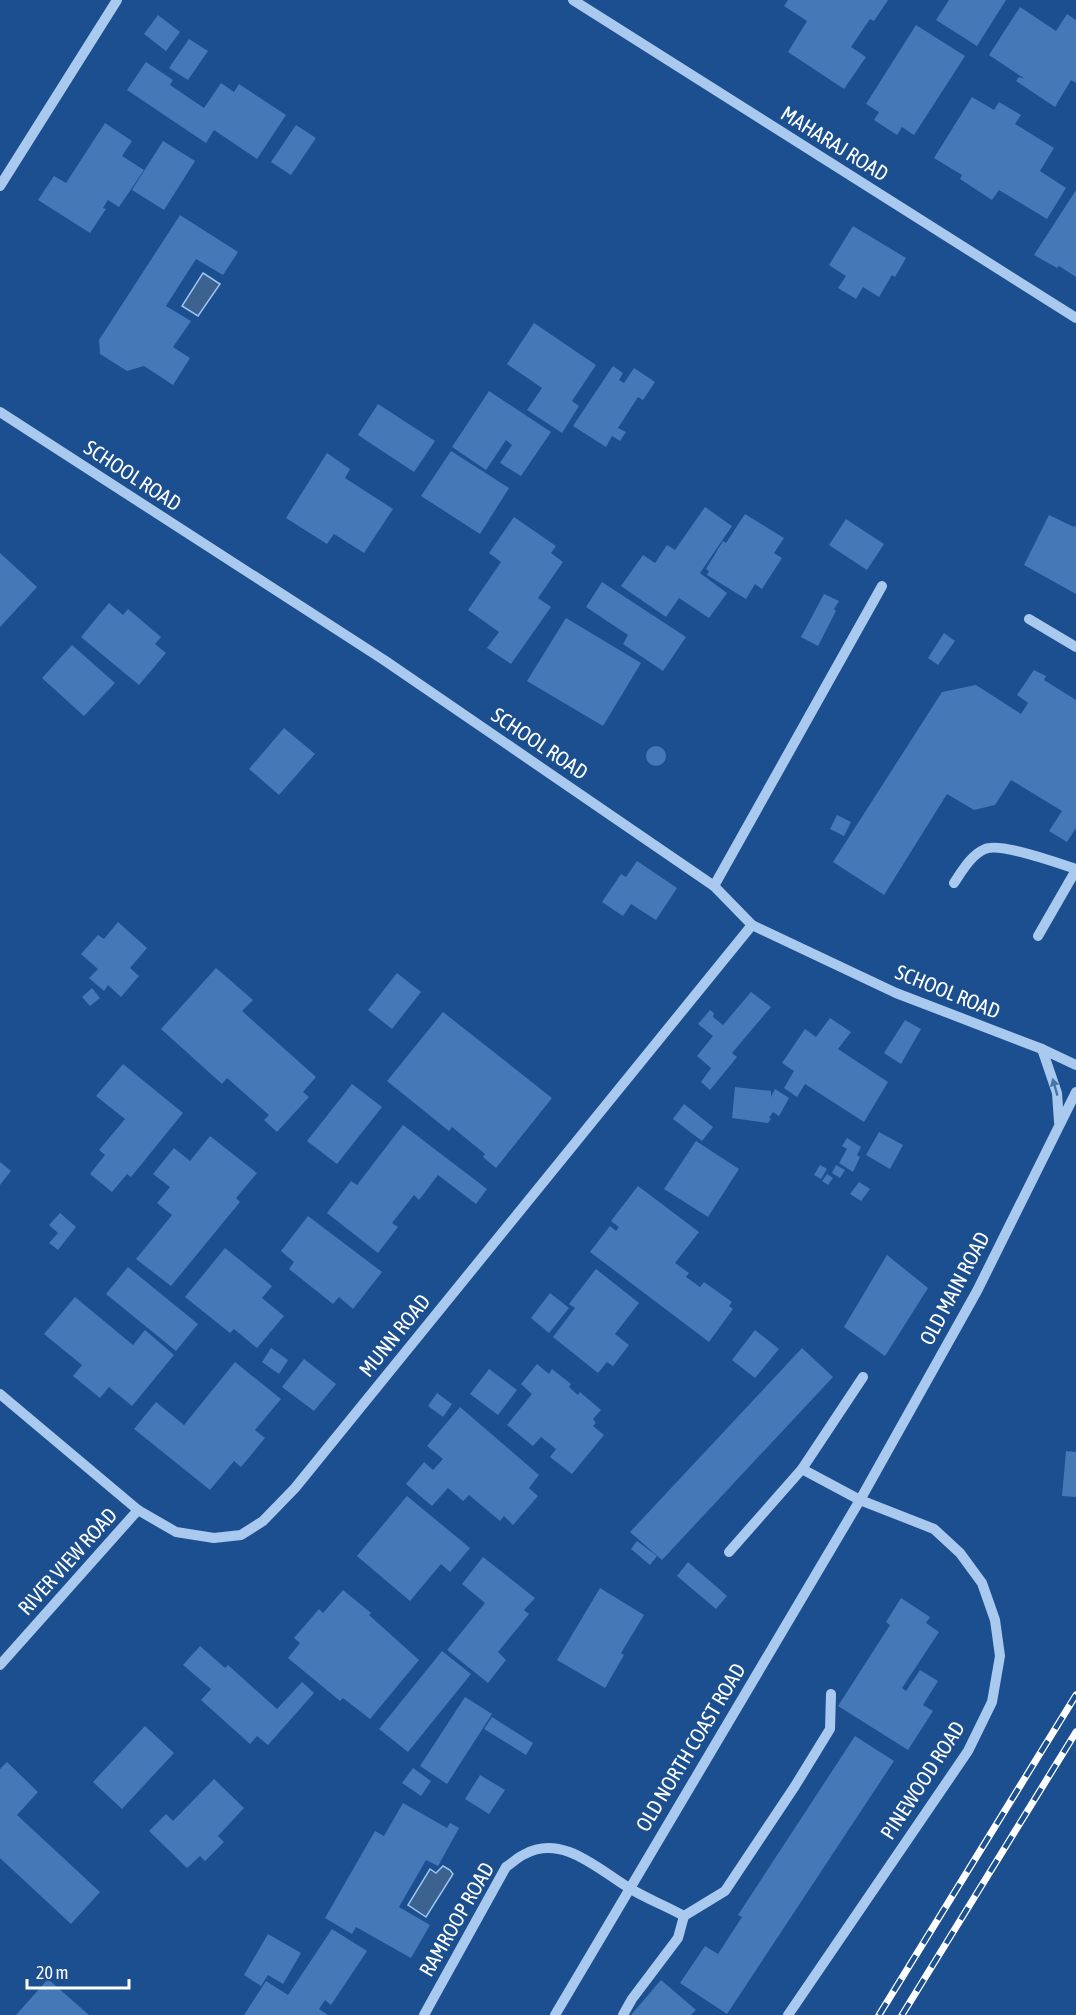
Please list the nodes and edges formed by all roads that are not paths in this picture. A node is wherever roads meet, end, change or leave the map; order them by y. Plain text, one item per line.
1 (117, 0) edge
2 (573, 0) edge
3 (0, 186) edge
4 (1076, 318) edge
5 (0, 412) edge
6 (882, 586) dead end
7 (1029, 619) dead end
8 (1076, 647) edge
9 (1076, 870) edge
10 (954, 883) dead end
11 (714, 886) junction
12 (752, 925) junction
13 (1038, 936) dead end
14 (1042, 1049) junction
15 (1076, 1065) edge
16 (1076, 1092) edge
17 (1059, 1126) junction
18 (863, 1377) dead end
19 (0, 1394) edge
20 (802, 1469) junction
21 (860, 1500) junction
22 (138, 1510) junction
23 (729, 1552) dead end
24 (0, 1665) edge
25 (831, 1694) dead end
26 (628, 1888) junction
27 (684, 1916) junction
28 (424, 2015) edge
29 (555, 2015) edge
30 (623, 2015) edge
31 (788, 2015) edge

1 - 3 street
2 - 4 street, MAHARAJ ROAD
5 - 11 street, SCHOOL ROAD
6 - 11 street
7 - 8 street
9 - 10 street
9 - 13 street
11 - 12 street, SCHOOL ROAD
12 - 14 street, SCHOOL ROAD
12 - 22 street, MUNN ROAD
14 - 15 street, SCHOOL ROAD
17 -> 14 street
16 - 17 street, OLD MAIN ROAD
17 - 21 street, OLD MAIN ROAD
18 - 20 street
19 - 22 street, MUNN ROAD
20 - 21 street, PINEWOOD ROAD
20 - 23 street
21 - 26 street, OLD NORTH COAST ROAD
21 - 31 street, PINEWOOD ROAD
22 - 24 street, RIVER VIEW ROAD
25 - 27 street
26 - 27 street, RAMROOP ROAD
26 - 28 street, RAMROOP ROAD
26 - 29 street, OLD NORTH COAST ROAD
27 - 30 street

